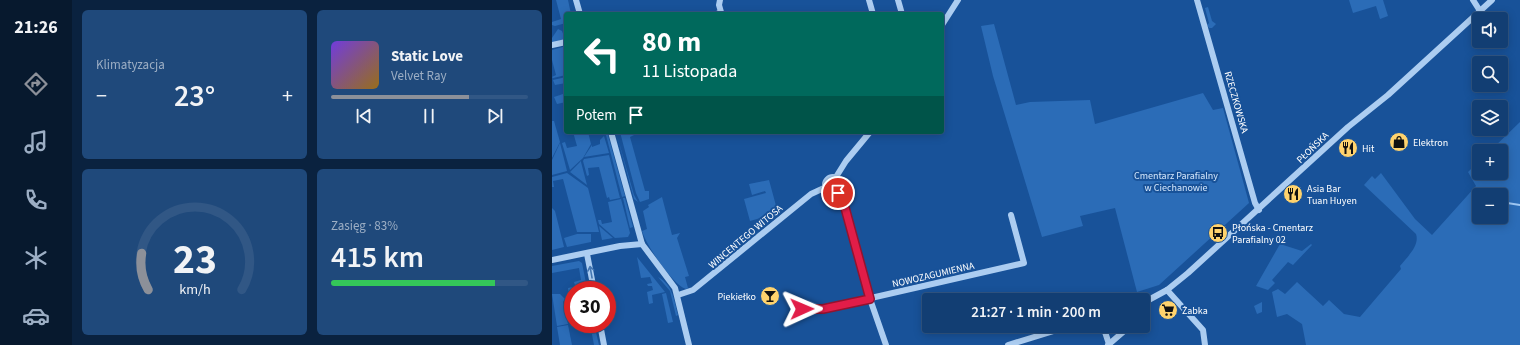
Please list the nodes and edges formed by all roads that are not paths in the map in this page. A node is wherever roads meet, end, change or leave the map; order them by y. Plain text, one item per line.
1 (576, 0) edge
2 (720, 0) edge
3 (869, 0) edge
4 (898, 0) edge
5 (958, 0) edge
6 (1197, 0) edge
7 (1474, 0) edge
8 (1492, 0) edge
9 (1480, 11) junction
10 (579, 12) edge
11 (721, 12) edge
12 (872, 12) edge
13 (901, 12) edge
14 (944, 22) edge
15 (564, 42) edge
16 (552, 45) edge
17 (612, 134) edge
18 (868, 134) edge
19 (836, 177) junction
20 (824, 188) junction
21 (838, 193) junction
22 (1259, 210) junction
23 (1011, 216) dead end
24 (642, 244) junction
25 (587, 254) junction
26 (552, 260) edge
27 (592, 281) edge
28 (1167, 290) junction
29 (678, 295) junction
30 (870, 299) junction
31 (1150, 299) edge
32 (796, 308) dead end
33 (602, 333) edge
34 (1047, 333) edge
35 (1105, 333) edge
36 (1122, 333) edge
37 (604, 345) edge
38 (689, 345) edge
39 (886, 345) edge
40 (1008, 345) edge
41 (1109, 345) edge
42 (1205, 345) edge

1 - 10 street
2 - 11 street
3 - 12 street
4 - 13 street
5 - 14 street
6 - 22 street, RZECZKOWSKA
7 - 9 street
8 - 9 street, PŁOŃSKA
9 - 22 street, PŁOŃSKA
15 - 16 street
17 - 24 street
18 - 19 street
19 - 20 street
19 - 21 street
20 - 21 street
20 - 29 street, WINCENTEGO WITOSA
21 - 30 street
22 - 28 street, PŁOŃSKA
23 - 30 street, NOWOZAGUMIENNA
24 - 25 street
24 - 29 street
25 - 26 street
27 -> 25 street
28 - 31 street, PŁOŃSKA
28 - 42 street
29 - 38 street
30 - 32 street, NOWOZAGUMIENNA
30 - 39 street
33 - 37 street
34 - 40 street
35 - 41 street
36 - 41 street

